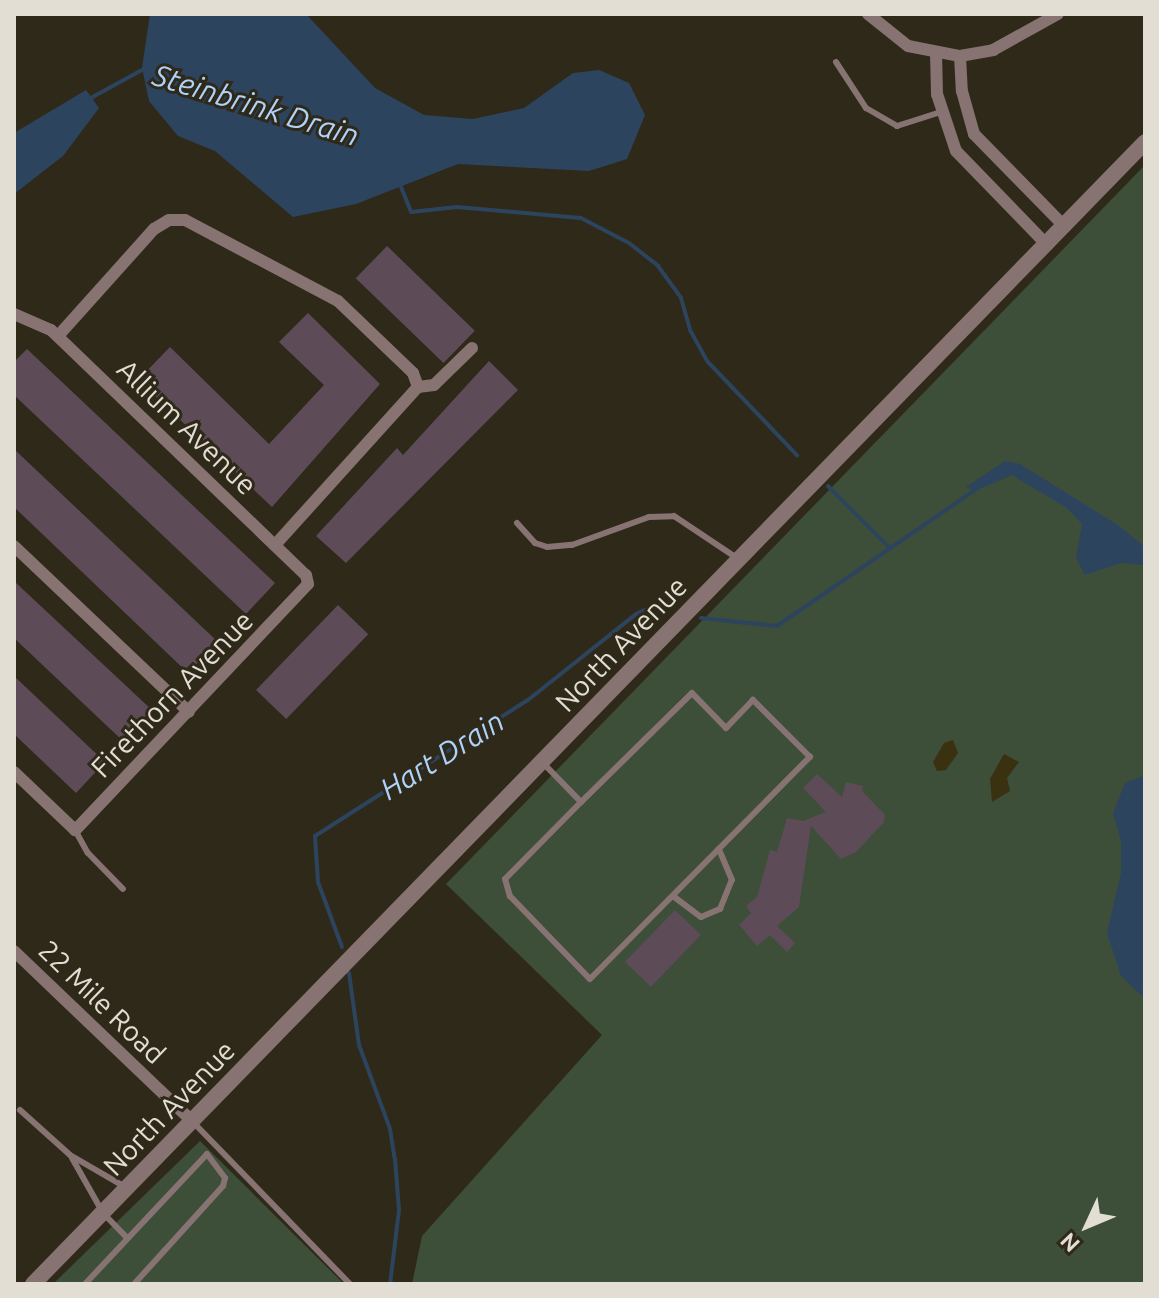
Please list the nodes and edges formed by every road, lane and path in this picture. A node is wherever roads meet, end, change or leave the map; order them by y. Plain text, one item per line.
1 (868, 14) edge
2 (1058, 14) edge
3 (936, 53) junction
4 (960, 56) junction
5 (836, 62) dead end
6 (965, 103) junction
7 (941, 112) junction
8 (973, 130) junction
9 (1145, 142) edge
10 (951, 143) junction
11 (995, 157) junction
12 (976, 175) junction
13 (1065, 227) junction
14 (1047, 245) junction
15 (14, 314) edge
16 (58, 336) junction
17 (472, 348) dead end
18 (418, 387) junction
19 (517, 523) dead end
20 (275, 545) junction
21 (14, 546) edge
22 (740, 560) junction
23 (304, 592) joint
24 (189, 712) junction
25 (542, 762) junction
26 (14, 772) edge
27 (581, 802) junction
28 (75, 830) junction
29 (719, 849) junction
30 (123, 889) dead end
31 (673, 896) junction
32 (14, 951) edge
33 (20, 1110) dead end
34 (192, 1121) junction
35 (70, 1155) junction
36 (127, 1188) junction
37 (103, 1213) junction
38 (127, 1238) junction
39 (33, 1284) edge
40 (85, 1284) edge
41 (134, 1284) edge
42 (350, 1284) edge

1 - 3 street
2 - 4 street
3 - 4 street
3 - 7 street
4 - 6 street
5 - 7 lane
6 - 7 street
6 - 8 street
7 - 10 street
8 - 10 street
8 - 11 street
9 - 13 street, North Avenue
10 - 12 street
11 - 12 street
11 - 13 street
12 - 14 street
13 - 14 street, North Avenue
14 - 22 street, North Avenue
15 - 16 street, Allium Avenue
16 - 18 street
16 - 20 street, Allium Avenue
17 - 18 street
18 - 20 street
19 - 22 lane
20 - 23 street, Allium Avenue
21 - 24 street
22 - 25 street, North Avenue
23 - 24 street, Firethorn Avenue
24 - 28 street, Firethorn Avenue
25 - 27 lane
25 - 34 street, North Avenue
26 - 28 street
27 - 29 lane
27 - 31 lane
28 - 30 lane
29 - 31 lane
29 - 31 lane
32 - 34 street, 22 Mile Road
33 - 35 lane
34 - 36 street, North Avenue
34 - 42 lane
35 - 36 lane
35 - 37 lane
36 - 37 street, North Avenue
37 - 38 lane
37 - 39 street, North Avenue
38 - 40 lane
38 - 41 lane

